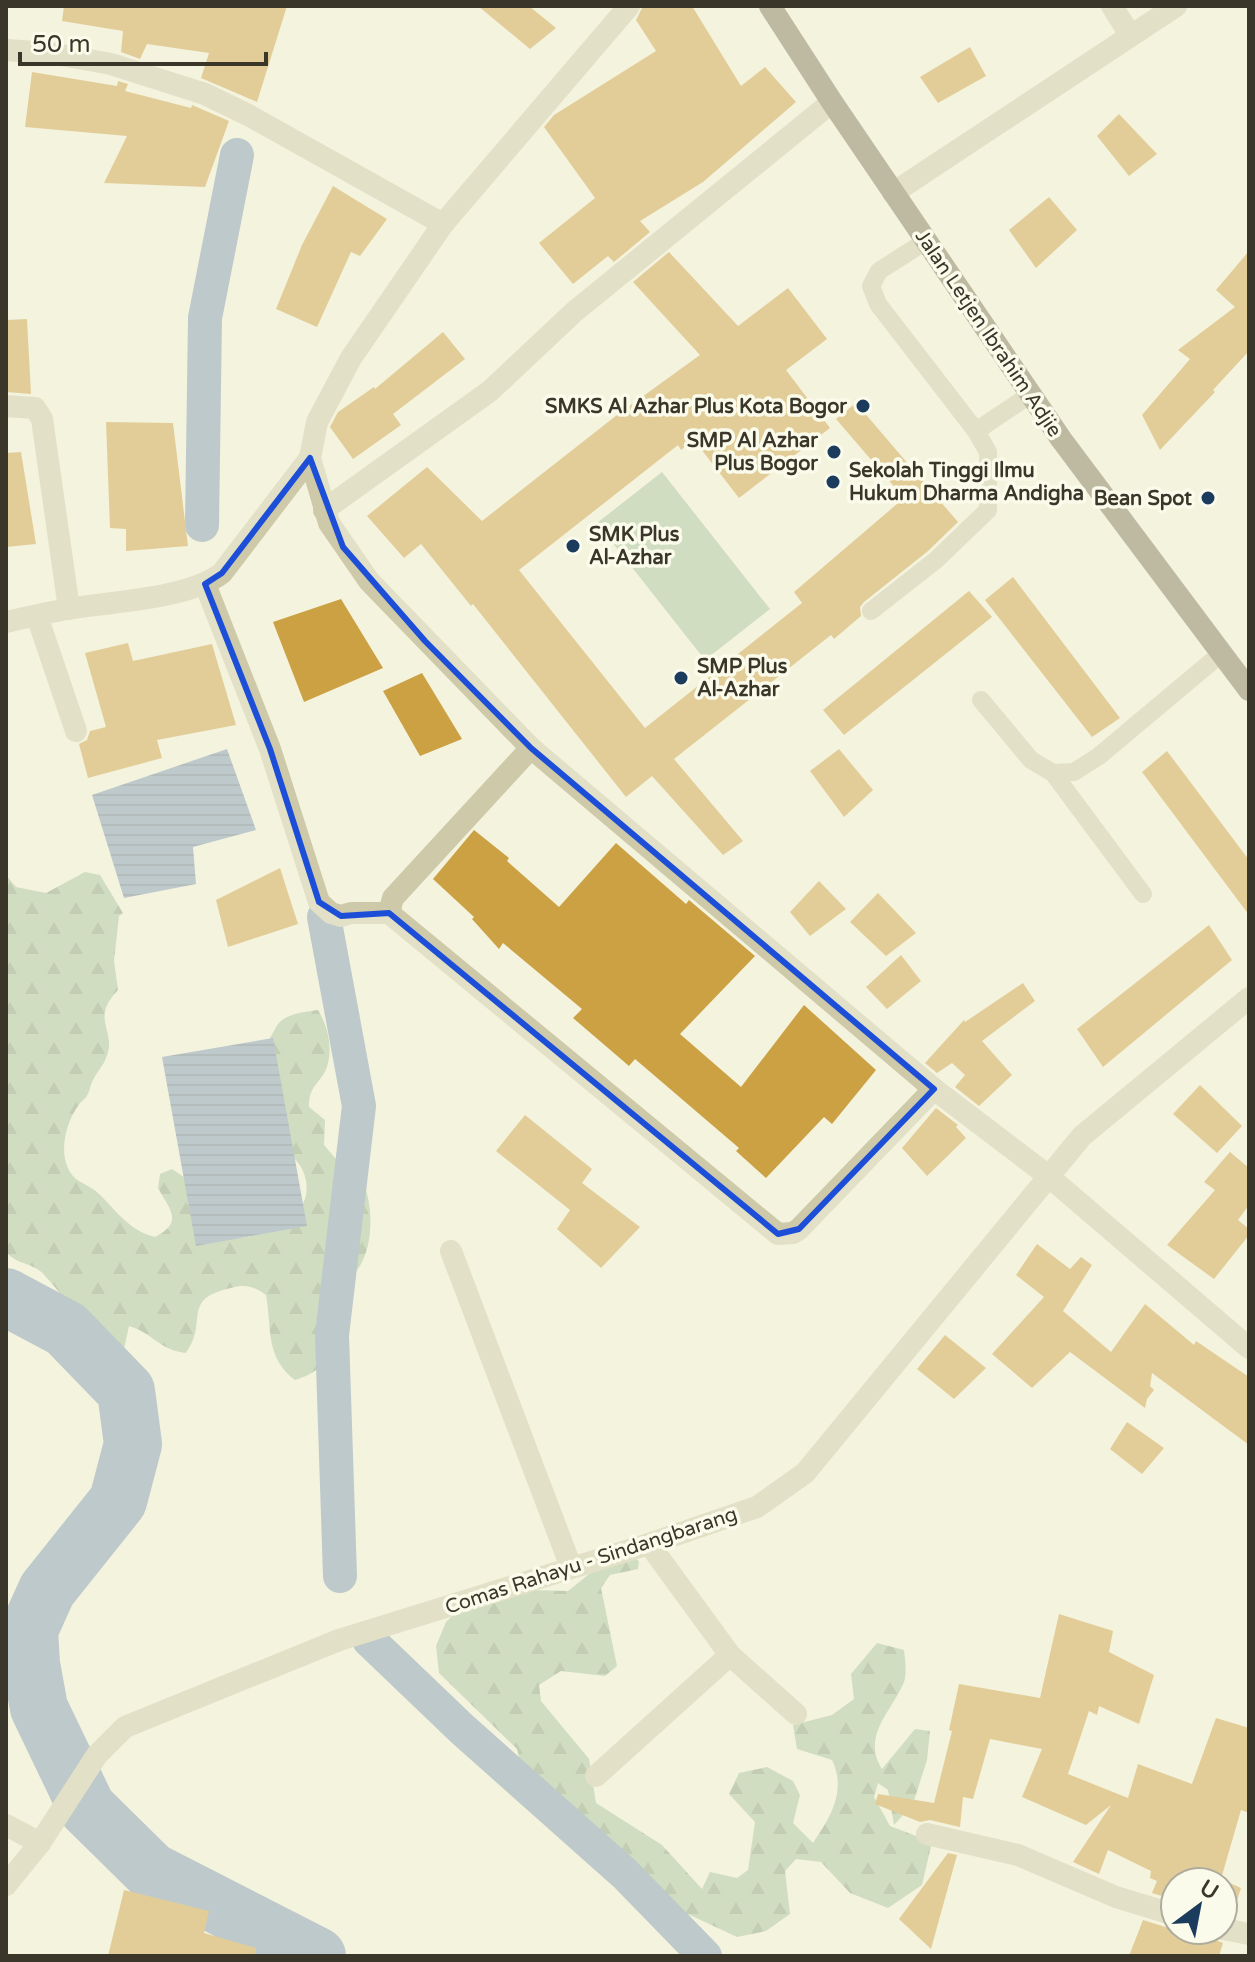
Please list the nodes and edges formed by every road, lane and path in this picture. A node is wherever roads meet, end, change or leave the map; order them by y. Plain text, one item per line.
1 (629, 6) edge
2 (770, 6) edge
3 (1112, 6) edge
4 (1176, 6) edge
5 (1130, 35) junction
6 (6, 50) edge
7 (832, 102) junction
8 (893, 193) junction
9 (443, 224) junction
10 (926, 241) junction
11 (1031, 394) junction
12 (6, 406) edge
13 (976, 431) junction
14 (310, 458) junction
15 (324, 510) junction
16 (205, 584) junction
17 (69, 609) junction
18 (871, 611) dead end
19 (37, 616) junction
20 (6, 622) edge
21 (1223, 652) junction
22 (1249, 690) edge
23 (981, 700) dead end
24 (76, 731) dead end
25 (531, 748) junction
26 (1053, 773) junction
27 (1143, 894) dead end
28 (389, 913) junction
29 (1249, 998) edge
30 (934, 1089) junction
31 (1047, 1175) junction
32 (451, 1251) dead end
33 (1249, 1348) edge
34 (649, 1544) junction
35 (571, 1567) junction
36 (730, 1655) junction
37 (796, 1714) dead end
38 (596, 1776) dead end
39 (6, 1825) edge
40 (927, 1834) dead end
41 (40, 1843) junction
42 (6, 1885) edge
43 (1159, 1910) edge

1 - 9 street
2 - 7 main road, Jalan Letjen Ibrahim Adjie
3 - 5 street
4 - 5 street
5 - 8 street
6 - 9 street
7 - 8 main road, Jalan Letjen Ibrahim Adjie
7 - 15 street
8 - 10 main road, Jalan Letjen Ibrahim Adjie
9 - 14 street
10 - 11 main road, Jalan Letjen Ibrahim Adjie
10 - 13 lane
11 - 13 lane
11 - 21 main road, Jalan Letjen Ibrahim Adjie
12 - 17 street
13 - 18 lane
14 - 15 street
14 - 16 street
15 - 25 street
16 - 17 street
16 - 28 street
17 - 19 street
19 - 20 street
19 - 24 street
21 - 22 main road, Jalan Letjen Ibrahim Adjie
21 - 26 lane
23 - 26 lane
25 - 28 street
25 - 30 street
26 - 27 lane
28 - 30 street
29 - 31 street, Comas Rahayu - Sindangbarang
30 - 31 street
31 - 33 street
31 - 34 street, Comas Rahayu - Sindangbarang
32 - 35 street
34 - 35 street, Comas Rahayu - Sindangbarang
34 - 36 street
35 - 41 street, Comas Rahayu - Sindangbarang
36 - 37 street
36 - 38 street
39 - 41 street
40 - 43 street
41 - 42 street, Comas Rahayu - Sindangbarang

